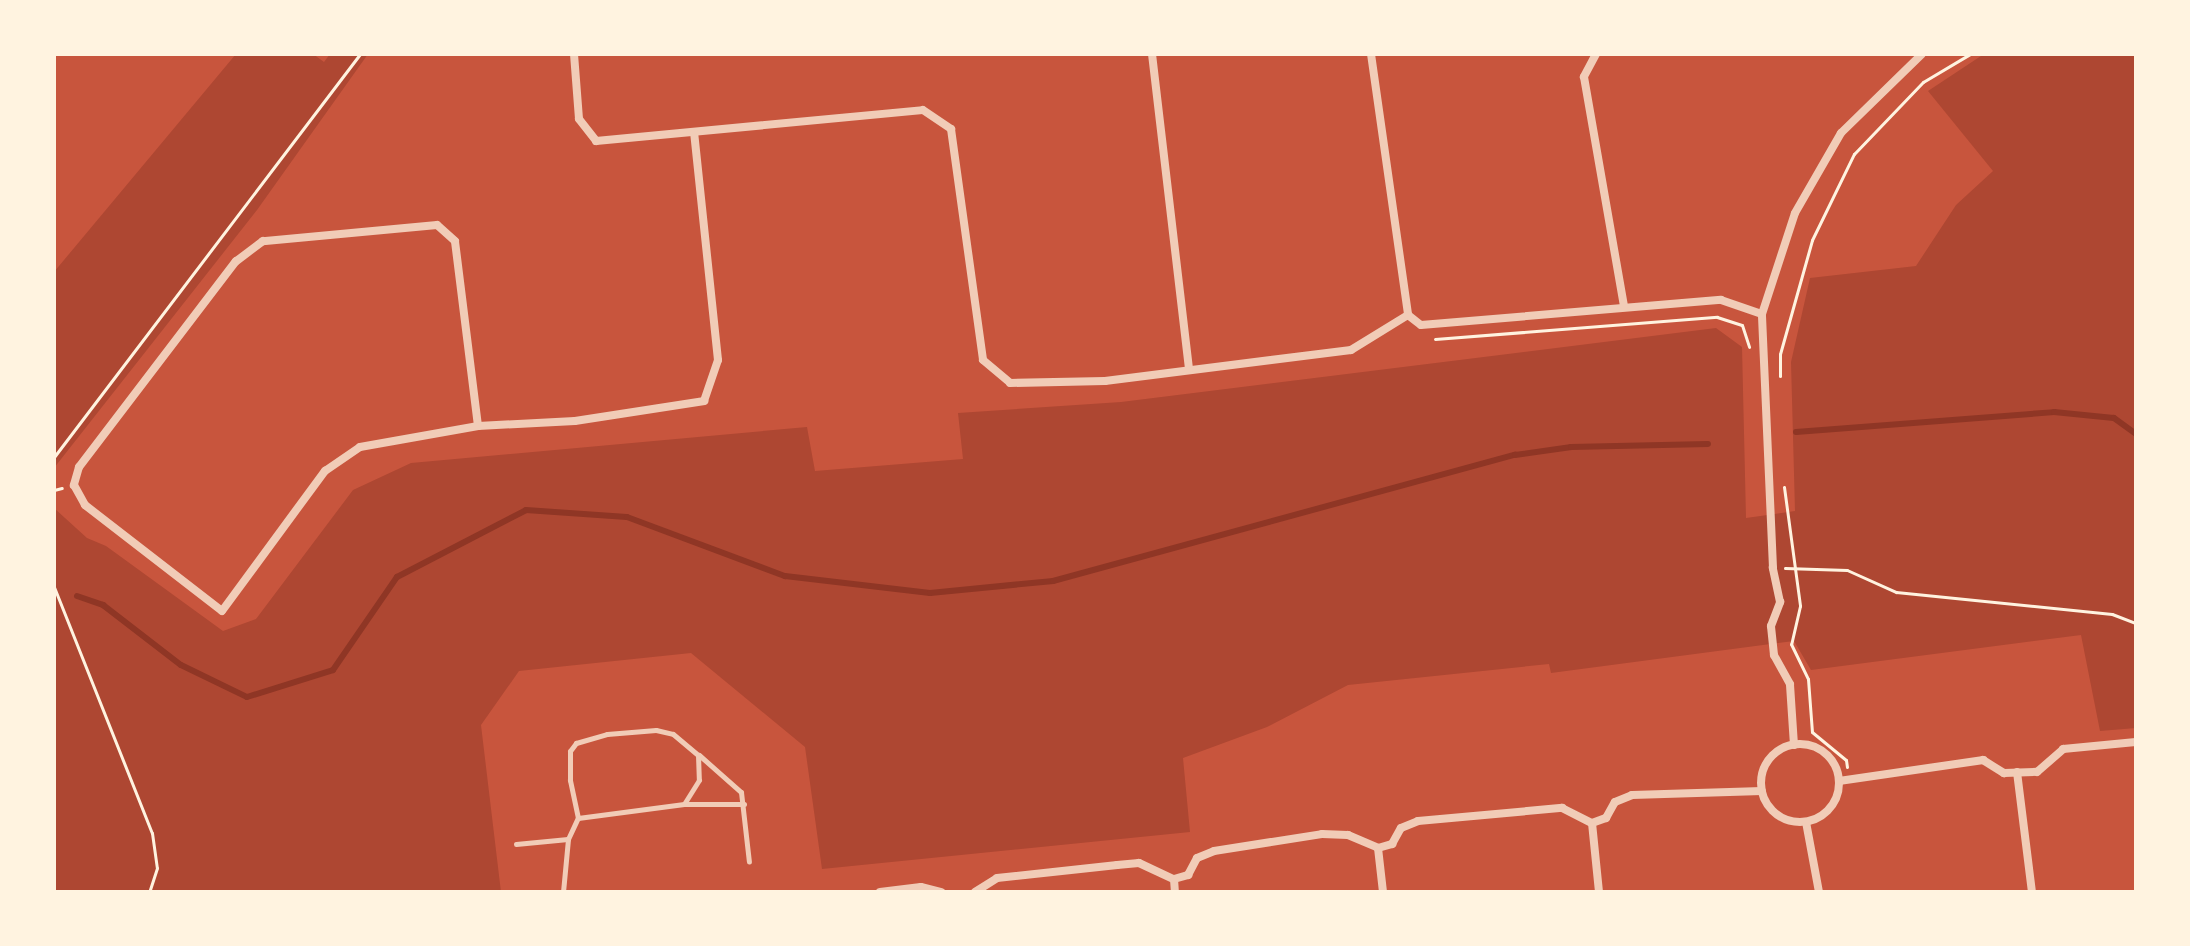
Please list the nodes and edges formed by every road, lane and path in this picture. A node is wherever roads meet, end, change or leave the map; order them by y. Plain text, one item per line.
1 (360, 54) edge
2 (574, 54) edge
3 (1152, 54) edge
4 (1371, 54) edge
5 (1596, 54) edge
6 (1922, 54) edge
7 (1970, 54) edge
8 (694, 133) junction
9 (1624, 306) junction
10 (1762, 314) junction
11 (1408, 315) junction
12 (1432, 339) dead end
13 (1780, 354) junction
14 (1762, 356) junction
15 (1189, 369) junction
16 (1779, 382) dead end
17 (478, 426) junction
18 (54, 457) edge
19 (1784, 482) dead end
20 (1797, 567) junction
21 (1773, 568) junction
22 (54, 587) edge
23 (2136, 623) edge
24 (2136, 742) edge
25 (1794, 745) junction
26 (698, 755) junction
27 (2017, 772) junction
28 (1844, 780) junction
29 (1762, 791) junction
30 (684, 804) junction
31 (744, 804) junction
32 (578, 818) junction
33 (1806, 822) junction
34 (1592, 823) junction
35 (568, 839) junction
36 (516, 844) dead end
37 (1378, 848) junction
38 (749, 862) dead end
39 (1174, 879) junction
40 (149, 892) edge
41 (563, 892) edge
42 (880, 892) edge
43 (941, 892) edge
44 (975, 892) edge
45 (1175, 892) edge
46 (1383, 892) edge
47 (1599, 892) edge
48 (1819, 892) edge
49 (2032, 892) edge

1 - 18 path
2 - 8 street
3 - 15 street
4 - 11 street
5 - 9 street
6 - 10 street
7 - 13 path
8 - 15 street
8 - 17 street
9 - 10 street
9 - 11 street
10 - 14 street
11 - 15 street
12 - 14 path
13 - 14 path
13 - 16 path
14 - 21 street
17 - 17 street
19 - 20 path
20 - 21 path
20 - 23 path
20 - 28 path
21 - 25 street
22 - 40 path
24 - 27 street
25 - 28 street
25 - 29 street
26 - 30 lane
26 - 31 lane
26 - 32 lane
27 - 28 street
27 - 49 street
28 - 33 street
29 - 33 street
29 - 34 street
30 - 31 lane
30 - 32 lane
31 - 38 lane
32 - 35 lane
33 - 48 street
34 - 37 street
34 - 47 street
35 - 36 lane
35 - 41 lane
37 - 39 street
37 - 46 street
39 - 44 street
39 - 45 street
42 - 43 street

